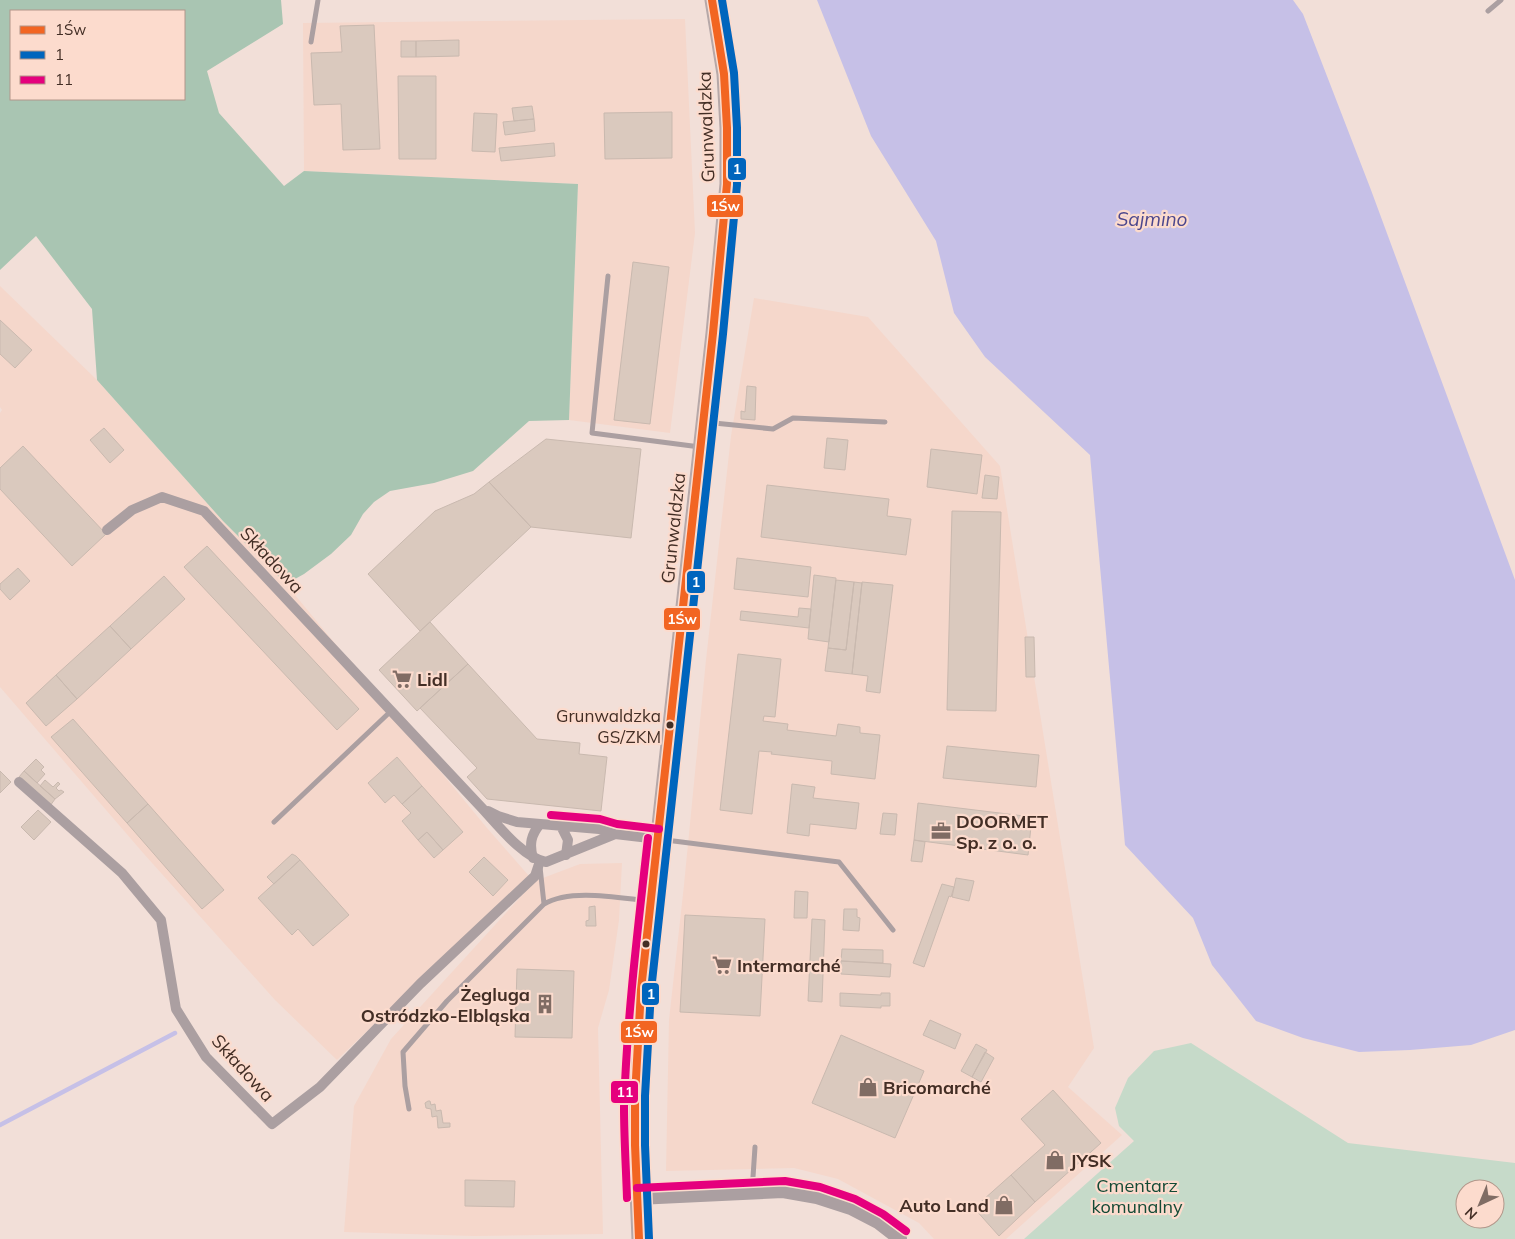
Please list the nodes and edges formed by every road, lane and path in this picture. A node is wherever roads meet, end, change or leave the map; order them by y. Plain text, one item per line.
1 (318, 0) edge
2 (712, 0) edge
3 (1501, 0) edge
4 (1488, 11) dead end
5 (311, 42) dead end
6 (608, 276) dead end
7 (703, 422) junction
8 (885, 422) dead end
9 (700, 448) junction
10 (106, 530) dead end
11 (391, 711) junction
12 (19, 782) dead end
13 (481, 807) junction
14 (274, 822) dead end
15 (540, 824) junction
16 (561, 826) junction
17 (615, 834) junction
18 (658, 839) junction
19 (566, 855) junction
20 (536, 859) junction
21 (651, 901) junction
22 (544, 904) junction
23 (893, 930) dead end
24 (409, 1109) dead end
25 (754, 1147) dead end
26 (752, 1192) junction
27 (637, 1198) junction
28 (639, 1239) edge
29 (900, 1239) edge

1 - 5 lane
2 - 7 main road, Grunwaldzka
3 - 4 lane
6 - 9 lane
7 - 8 lane
7 - 9 main road, Grunwaldzka
9 - 18 main road, Grunwaldzka
10 - 11 street, Składowa
11 - 13 street, Składowa
11 - 14 lane
12 - 20 street, Składowa
13 - 15 street, Składowa
13 - 20 street, Składowa
15 - 16 street, Składowa
15 - 20 street, Składowa
16 - 17 street, Składowa
16 - 19 street
17 - 18 street, Składowa
17 - 19 street, Składowa
18 - 21 main road, Grunwaldzka
18 - 23 lane
19 - 20 street, Składowa
20 - 22 lane
21 - 22 lane
21 - 27 main road, Grunwaldzka
22 - 24 lane
25 - 26 lane
26 - 27 street
26 - 29 street
27 - 28 main road, Grunwaldzka

